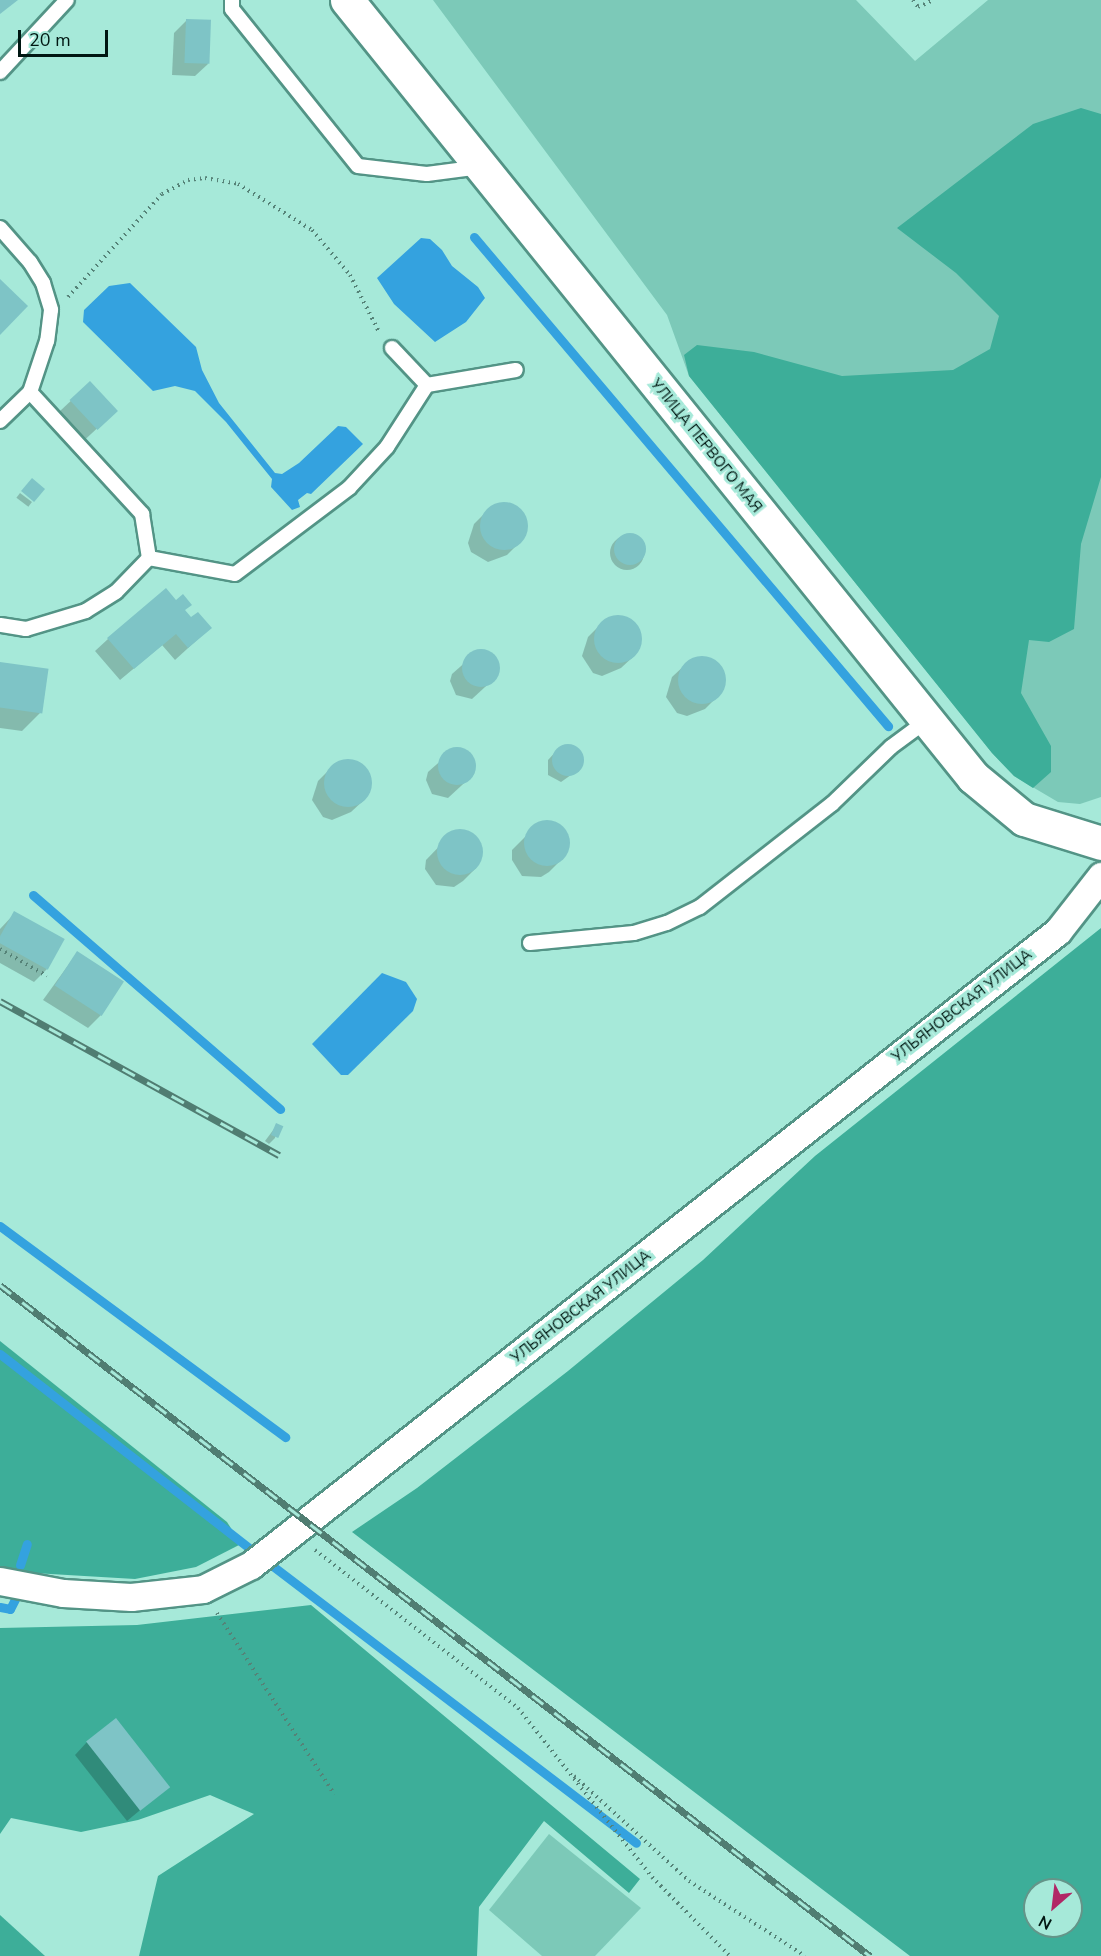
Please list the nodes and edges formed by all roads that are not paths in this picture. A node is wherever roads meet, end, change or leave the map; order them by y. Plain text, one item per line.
1 (67, 0) edge
2 (232, 0) edge
3 (347, 0) edge
4 (0, 72) edge
5 (482, 166) junction
6 (0, 228) edge
7 (392, 348) road end
8 (516, 370) dead end
9 (428, 385) junction
10 (30, 392) junction
11 (0, 421) edge
12 (149, 558) junction
13 (0, 625) edge
14 (926, 721) junction
15 (1101, 843) edge
16 (1101, 876) edge
17 (530, 943) dead end
18 (0, 1581) edge

1 - 4 lane
2 - 5 lane
3 - 5 street, УЛИЦА ПЕРВОГО МАЯ
5 - 14 street, УЛИЦА ПЕРВОГО МАЯ
6 - 10 lane
7 - 9 lane
8 - 9 lane
9 - 12 lane
10 - 11 lane
10 - 12 lane
12 - 13 lane
14 - 15 street, УЛИЦА ПЕРВОГО МАЯ
14 - 17 lane
16 - 18 street, УЛЬЯНОВСКАЯ УЛИЦА

